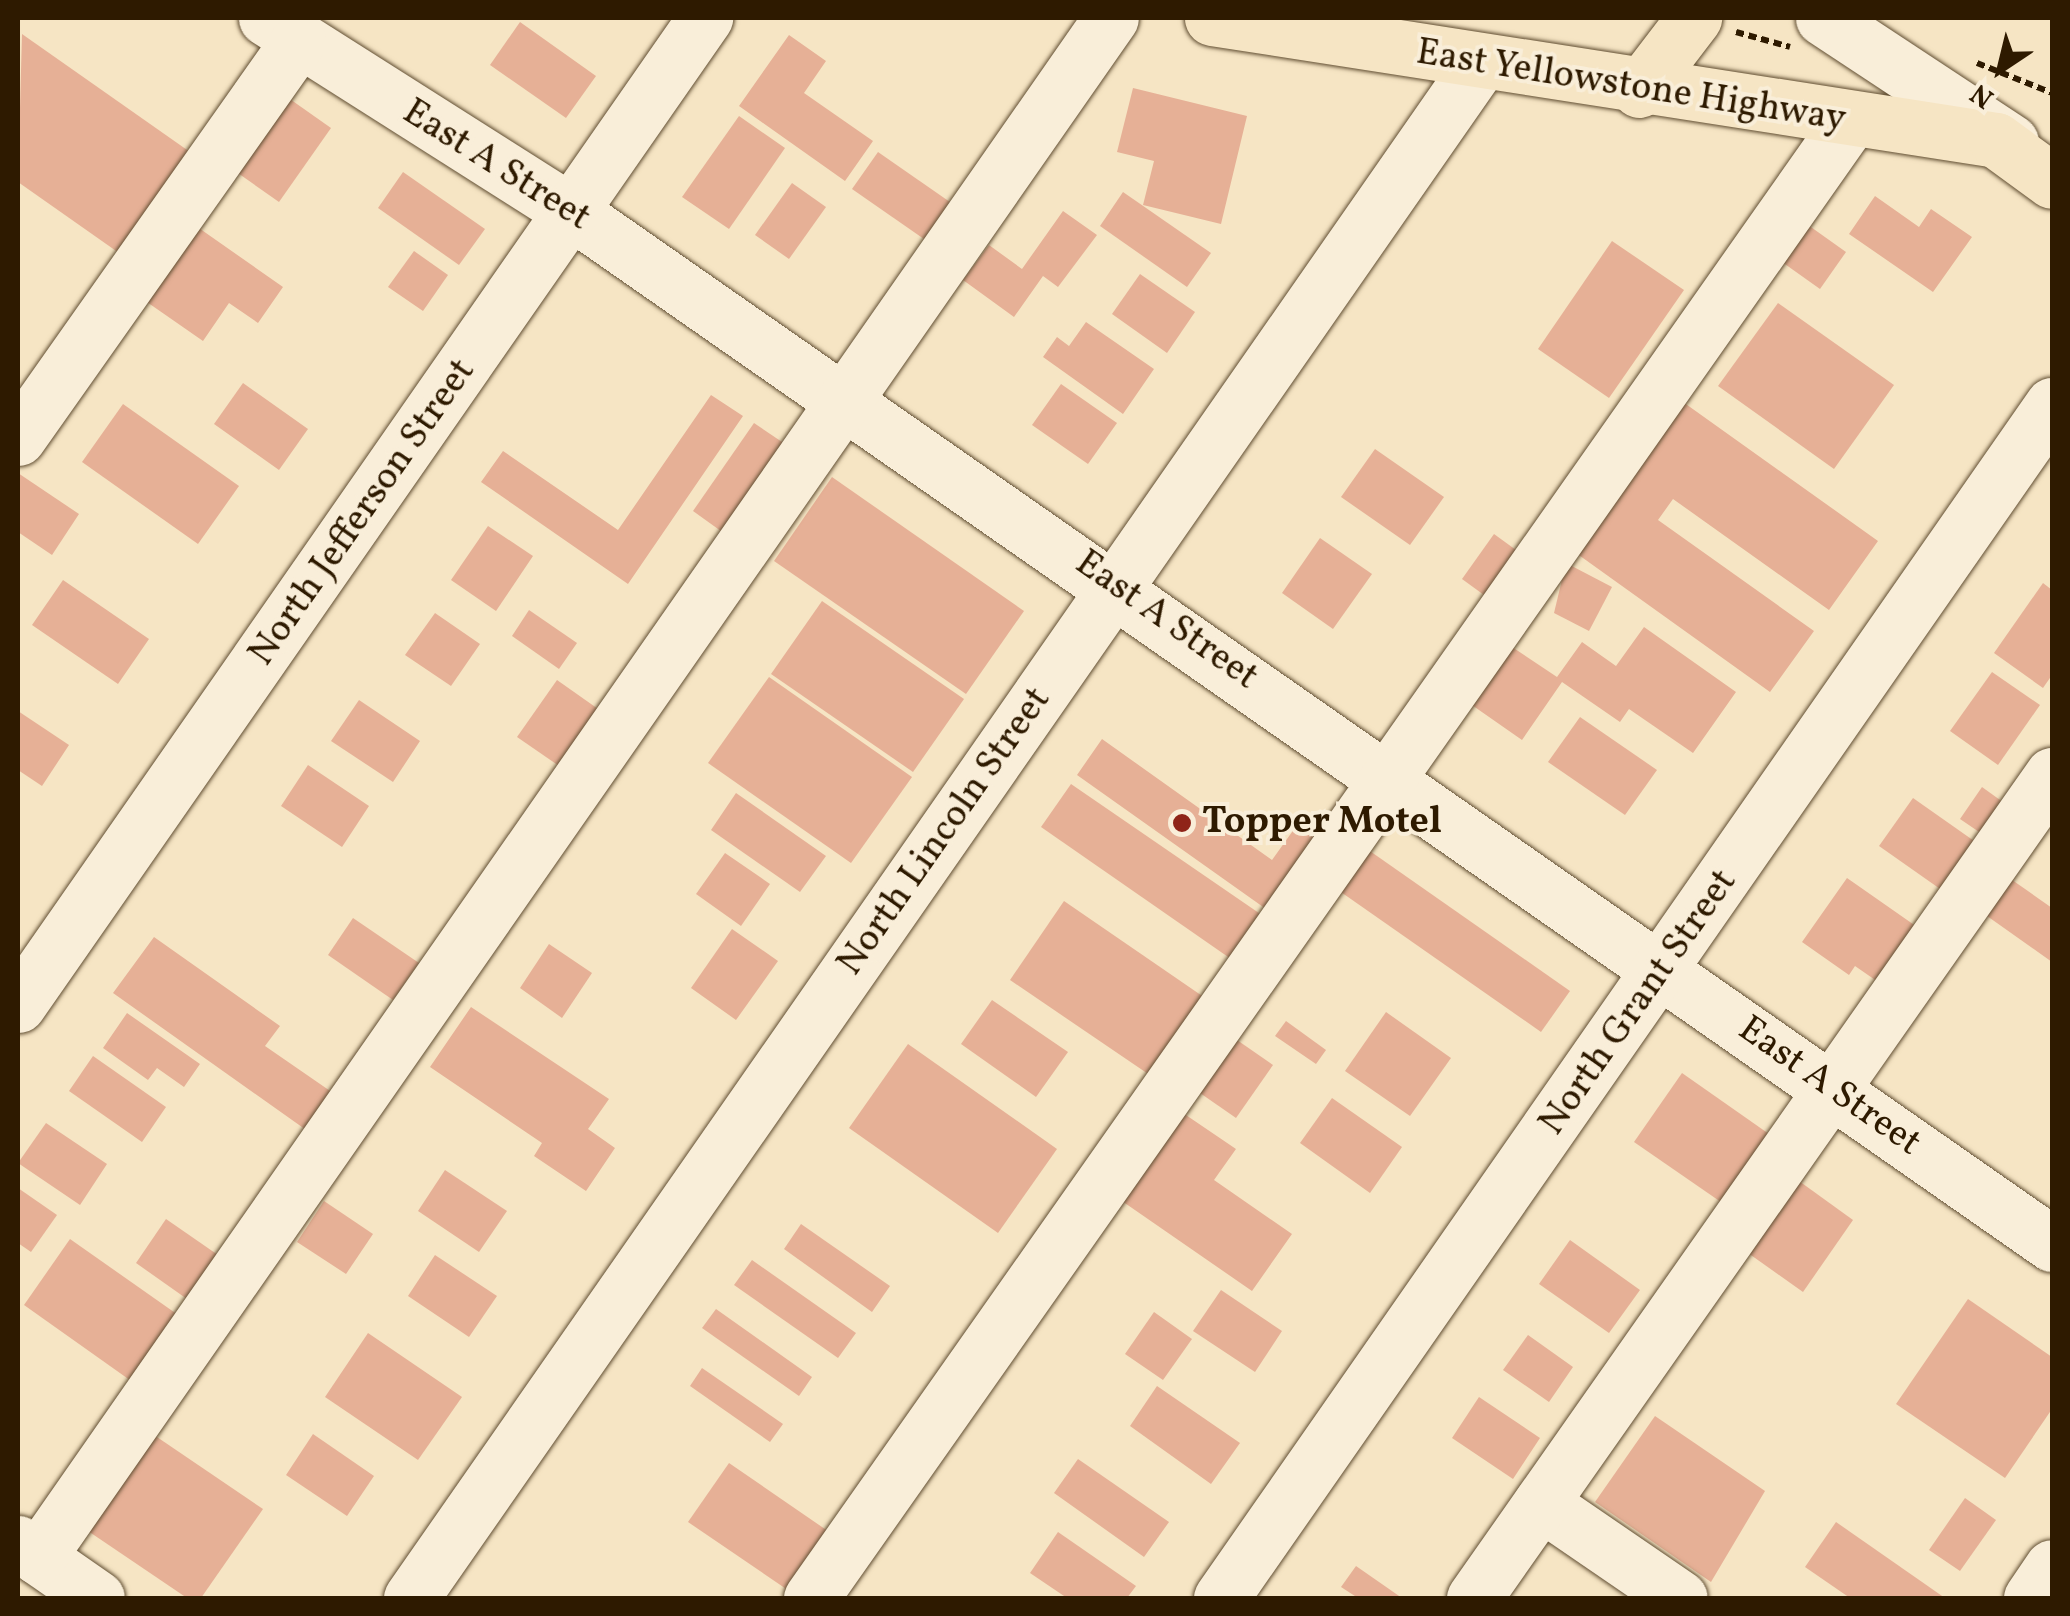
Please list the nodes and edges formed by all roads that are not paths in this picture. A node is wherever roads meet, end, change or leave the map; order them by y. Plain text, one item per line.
1 (705, 18) edge
2 (1111, 18) edge
3 (1212, 18) edge
4 (1694, 18) edge
5 (1822, 18) edge
6 (282, 29) edge
7 (1478, 66) junction
8 (1639, 90) junction
9 (1850, 122) junction
10 (1996, 140) junction
11 (2052, 149) edge
12 (2052, 181) edge
13 (573, 213) junction
14 (849, 403) junction
15 (2052, 404) edge
16 (18, 438) edge
17 (1116, 586) junction
18 (2052, 774) edge
19 (1394, 782) junction
20 (1664, 970) junction
21 (18, 1005) edge
22 (1832, 1089) junction
23 (2052, 1244) edge
24 (1541, 1503) junction
25 (28, 1550) edge
26 (2052, 1567) edge
27 (97, 1598) edge
28 (412, 1598) edge
29 (811, 1598) edge
30 (1221, 1598) edge
31 (1474, 1598) edge
32 (1680, 1598) edge
33 (2031, 1598) edge

1 - 13 street, North Jefferson Street
2 - 14 street
3 - 7 main road, East Yellowstone Highway
4 - 8 main road
5 - 10 street
6 - 13 street, East A Street
6 - 16 street
7 - 8 main road, East Yellowstone Highway
7 - 17 street, North Lincoln Street
8 - 9 main road, East Yellowstone Highway
9 - 10 main road, East Yellowstone Highway
9 - 19 street
10 - 11 street, East Yellowstone Highway
10 - 12 main road
13 - 14 street, East A Street
13 - 21 street, North Jefferson Street
14 - 17 street, East A Street
14 - 25 street
15 - 20 street, North Grant Street
17 - 19 street, East A Street
17 - 28 street, North Lincoln Street
18 - 22 street
19 - 20 street, East A Street
19 - 29 street
20 - 22 street, East A Street
20 - 30 street, North Grant Street
22 - 23 street, East A Street
22 - 24 street
24 - 31 street
24 - 32 street
25 - 27 street
26 - 33 street

